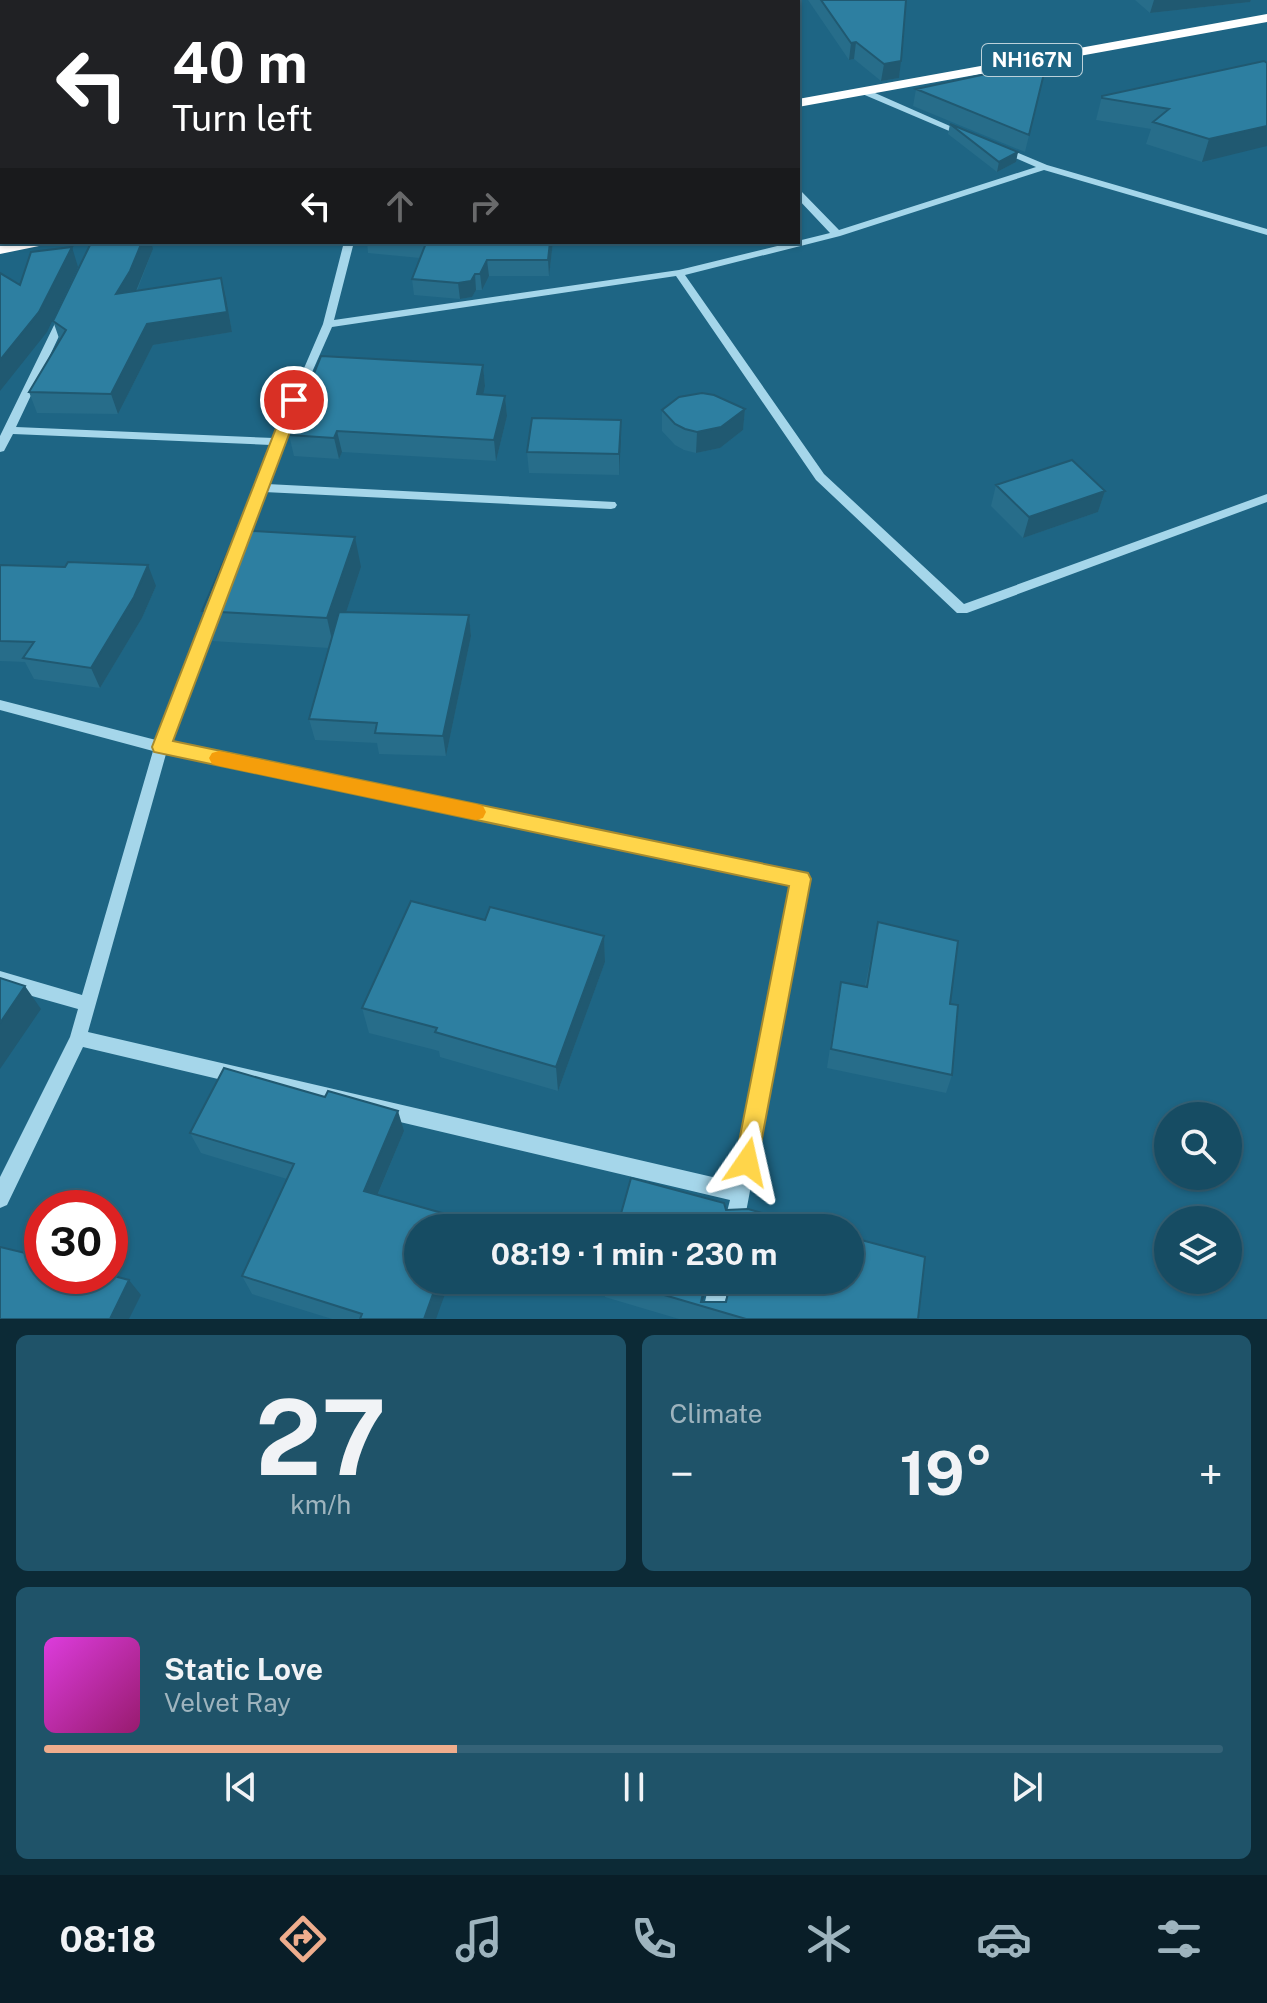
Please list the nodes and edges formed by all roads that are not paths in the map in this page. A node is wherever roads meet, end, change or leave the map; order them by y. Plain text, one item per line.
1 (1267, 18) edge
2 (863, 91) junction
3 (800, 103) edge
4 (974, 138) edge
5 (988, 144) edge
6 (1044, 167) junction
7 (800, 195) edge
8 (1267, 232) edge
9 (837, 234) junction
10 (800, 243) edge
11 (24, 244) edge
12 (348, 244) edge
13 (796, 244) edge
14 (0, 249) edge
15 (679, 273) junction
16 (67, 309) edge
17 (328, 324) junction
18 (9, 430) junction
19 (278, 442) junction
20 (0, 448) edge
21 (259, 488) junction
22 (1267, 498) edge
23 (611, 505) dead end
24 (232, 560) edge
25 (221, 589) edge
26 (0, 705) edge
27 (161, 747) junction
28 (0, 979) edge
29 (87, 1004) junction
30 (78, 1038) junction
31 (3, 1185) edge
32 (741, 1193) junction
33 (736, 1214) edge
34 (717, 1294) edge
35 (711, 1319) edge

1 - 2 highway, NH167N
2 - 3 highway, NH167N
2 - 4 street
5 - 6 street
6 - 8 street
6 - 9 street
7 - 9 street
9 - 10 street
11 - 14 highway
12 - 17 street
13 - 15 street
15 - 17 street
15 - 22 street
16 - 18 street
17 - 19 street
18 - 19 street
18 - 20 street
19 - 21 street
21 - 23 street
21 - 24 street
25 - 27 street
26 - 27 street
27 - 29 street
27 - 32 street
28 - 29 street
29 - 30 street
30 - 31 street
30 - 32 street
32 - 33 street
34 - 35 street

